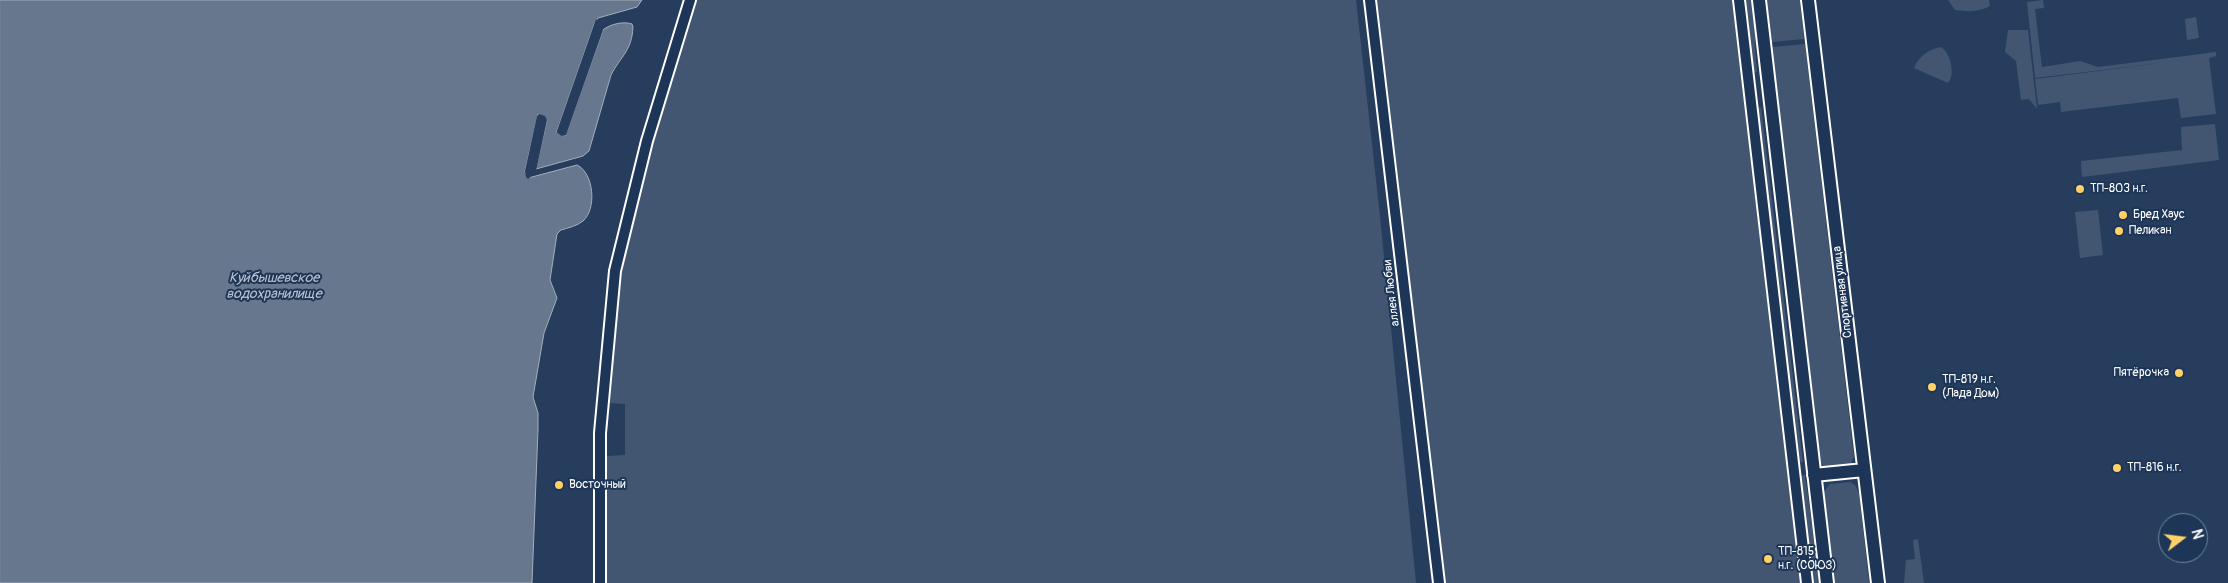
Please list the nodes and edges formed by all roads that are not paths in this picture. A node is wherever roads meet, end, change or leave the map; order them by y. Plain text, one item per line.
1 (690, 0) edge
2 (1370, 0) edge
3 (1739, 0) edge
4 (1759, 0) edge
5 (1808, 0) edge
6 (1864, 470) junction
7 (1814, 475) junction
8 (600, 583) edge
9 (1439, 583) edge
10 (1808, 583) edge
11 (1827, 583) edge
12 (1878, 583) edge

1 - 8 street
2 - 9 street, аллея Любви
3 - 10 street
4 - 7 main road
5 - 6 main road, Спортивная улица
6 - 7 main road
6 - 12 main road, Спортивная улица
7 - 11 main road

